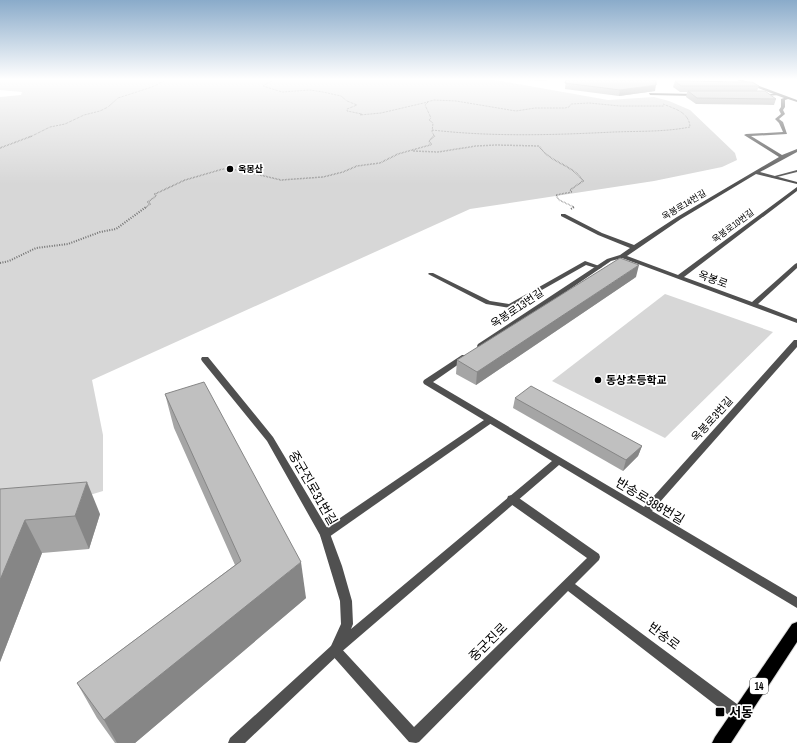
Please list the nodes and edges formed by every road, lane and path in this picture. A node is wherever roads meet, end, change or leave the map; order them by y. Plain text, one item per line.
1 (88, 115) edge
2 (361, 115) edge
3 (372, 115) edge
4 (427, 115) edge
5 (684, 115) edge
6 (782, 115) edge
7 (432, 130) junction
8 (0, 148) edge
9 (797, 150) edge
10 (412, 151) junction
11 (782, 157) junction
12 (797, 171) edge
13 (756, 173) junction
14 (773, 177) junction
15 (797, 183) edge
16 (797, 189) edge
17 (563, 215) joint
18 (634, 247) junction
19 (622, 256) junction
20 (0, 263) edge
21 (797, 265) edge
22 (599, 267) junction
23 (430, 274) dead end
24 (679, 277) junction
25 (753, 305) junction
26 (797, 321) edge
27 (797, 342) edge
28 (205, 359) dead end
29 (427, 382) joint
30 (490, 420) junction
31 (558, 461) junction
32 (512, 499) junction
33 (645, 512) junction
34 (325, 534) junction
35 (568, 585) junction
36 (797, 603) edge
37 (797, 629) edge
38 (335, 650) junction
39 (740, 715) junction
40 (235, 743) edge
41 (721, 743) edge

1 - 8 path
2 - 3 path
4 - 7 path
5 - 7 path
6 - 11 street
7 - 10 path
9 - 11 street, 옥봉로14번길
10 - 17 path
10 - 20 path
11 - 13 street, 옥봉로14번길
12 - 14 street
13 - 14 street
13 - 18 street, 옥봉로14번길
14 - 15 street
16 - 24 street, 옥봉로10번길
17 - 18 street
18 - 19 street, 옥봉로14번길
19 - 22 street, 옥봉로13번길
19 - 24 street, 옥봉로
21 - 25 street
22 - 23 street
22 - 29 street, 옥봉로13번길
24 - 25 street, 옥봉로
25 - 26 street, 옥봉로
27 - 33 street, 옥봉로3번길
28 - 34 street, 중군진로31번길
29 - 30 street, 반송로388번길
30 - 31 street, 반송로388번길
30 - 34 street
31 - 32 street
31 - 33 street, 반송로388번길
32 - 35 street, 중군진로
32 - 38 street
33 - 36 street, 반송로388번길
34 - 38 street, 중군진로31번길
35 - 38 street, 중군진로
35 - 39 street, 반송로
37 - 39 main road, 14
38 - 40 street
39 - 41 main road, 14

